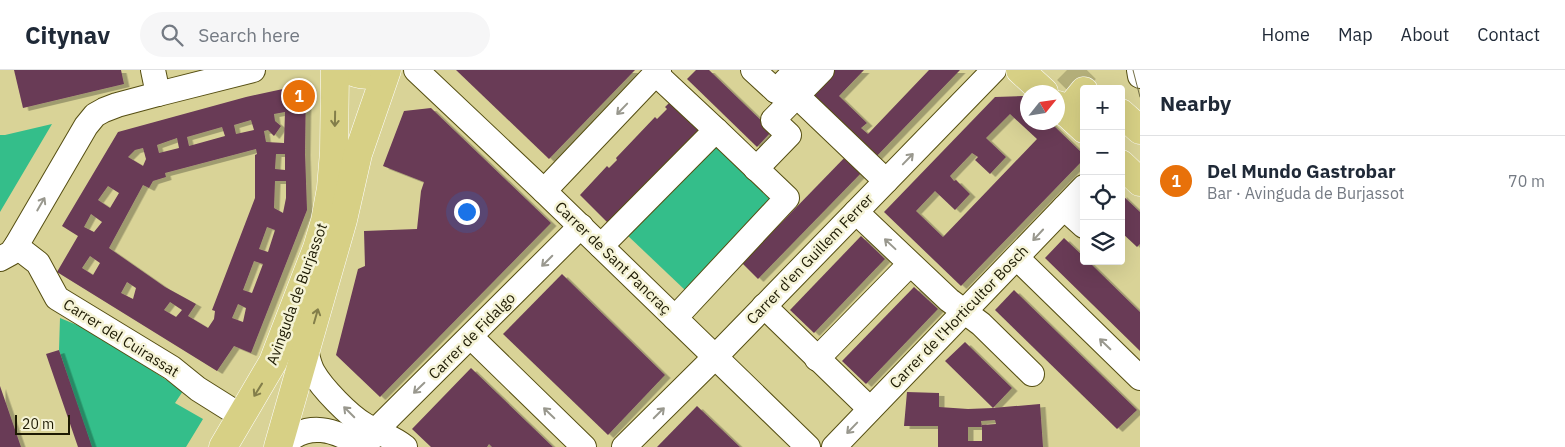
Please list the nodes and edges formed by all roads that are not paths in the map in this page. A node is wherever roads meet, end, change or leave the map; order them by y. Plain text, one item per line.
1 (153, 70) edge
2 (253, 70) edge
3 (335, 70) edge
4 (348, 70) edge
5 (385, 70) edge
6 (416, 70) edge
7 (753, 70) edge
8 (796, 70) edge
9 (822, 70) edge
10 (994, 70) edge
11 (1020, 70) edge
12 (1138, 70) edge
13 (658, 72) edge
14 (1140, 76) edge
15 (1086, 84) edge
16 (1036, 85) edge
17 (158, 94) junction
18 (786, 94) junction
19 (1069, 116) edge
20 (1125, 117) edge
21 (716, 130) junction
22 (1140, 130) edge
23 (1125, 168) edge
24 (756, 169) junction
25 (886, 181) junction
26 (1140, 182) edge
27 (544, 191) junction
28 (1080, 191) edge
29 (1064, 208) junction
30 (856, 212) junction
31 (1080, 222) edge
32 (581, 226) junction
33 (601, 246) junction
34 (8, 253) edge
35 (1017, 258) junction
36 (910, 264) junction
37 (764, 306) junction
38 (965, 312) junction
39 (675, 318) junction
40 (471, 337) junction
41 (306, 350) junction
42 (715, 357) junction
43 (817, 358) junction
44 (1032, 374) dead end
45 (1140, 378) edge
46 (870, 409) junction
47 (242, 416) junction
48 (368, 441) edge
49 (223, 447) edge
50 (278, 447) edge
51 (282, 447) edge
52 (405, 447) edge
53 (584, 447) edge
54 (624, 447) edge
55 (808, 447) edge
56 (834, 447) edge

1 - 17 street
2 - 17 street
3 -> 47 main road, Avinguda de Burjassot
4 - 5 main road
41 -> 5 main road, Avinguda de Burjassot
6 - 27 street, Carrer de Sant Pancraç
7 - 18 street
8 - 18 street
9 - 18 street
25 -> 10 street, Carrer d'en Guillem Ferrer
11 - 16 main road
12 - 14 street
13 - 21 street
13 -> 27 street
15 - 19 main road
34 -> 17 street
18 - 24 street
18 - 25 street
20 - 22 main road
21 - 24 street
21 - 33 street
23 - 26 main road
24 - 39 street
25 - 30 street, Carrer d'en Guillem Ferrer
27 - 32 street, Carrer de Sant Pancraç
28 - 29 street, Carrer de l'Horticultor Bosch
29 - 31 street
29 -> 35 street, Carrer de l'Horticultor Bosch
36 -> 30 street
30 - 37 street, Carrer d'en Guillem Ferrer
32 - 33 street, Carrer de Sant Pancraç
32 -> 40 street, Carrer de Fidalgo
33 - 39 street, Carrer de Sant Pancraç
34 - 47 street, Carrer del Cuirassat
35 - 38 street, Carrer de l'Horticultor Bosch
45 -> 35 street
36 - 38 street
36 - 43 street
37 - 42 street, Carrer d'en Guillem Ferrer
37 - 43 street
38 - 44 street
38 - 46 street, Carrer de l'Horticultor Bosch
39 - 42 street, Carrer de Sant Pancraç
40 -> 48 street, Carrer de Fidalgo
53 -> 40 street
48 -> 41 street
41 - 50 main road, Avinguda de Burjassot
54 -> 42 street, Carrer d'en Guillem Ferrer
42 - 55 street, Carrer de Sant Pancraç
43 - 46 street
46 -> 56 street, Carrer de l'Horticultor Bosch
47 - 49 main road, Avinguda de Burjassot
48 - 51 street
48 - 52 street

